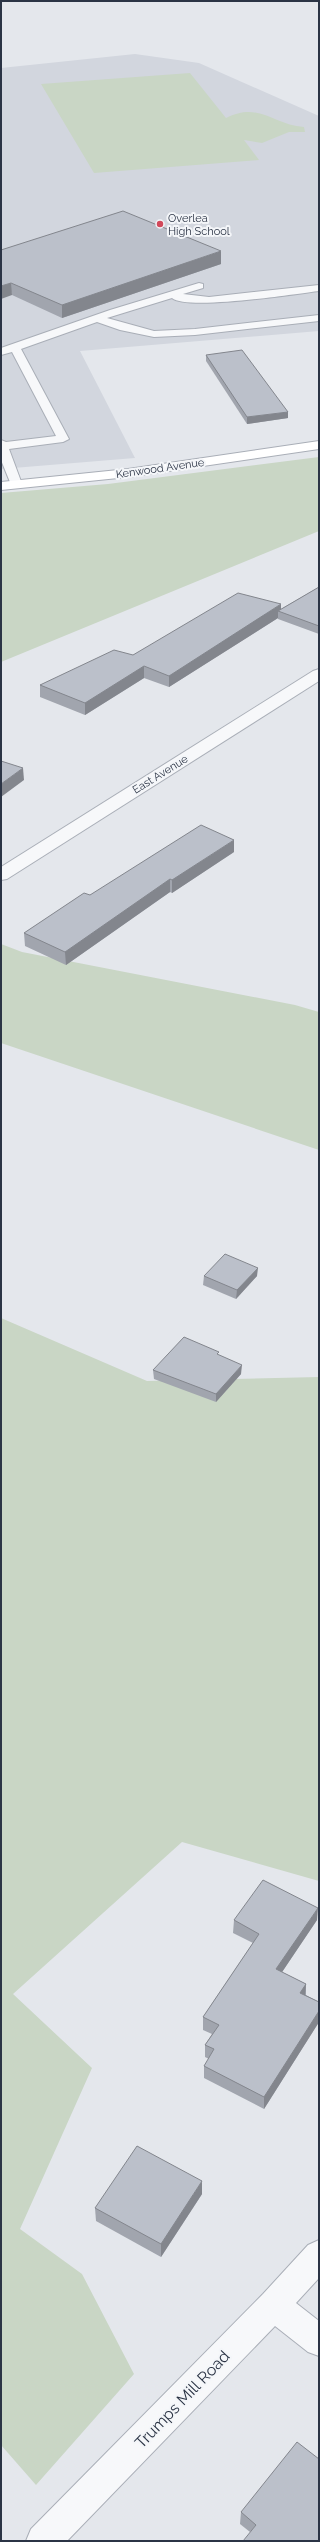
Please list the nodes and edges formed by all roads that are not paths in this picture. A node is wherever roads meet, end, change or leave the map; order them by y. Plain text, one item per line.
1 (200, 286) dead end
2 (319, 288) edge
3 (166, 296) junction
4 (96, 318) junction
5 (319, 318) edge
6 (15, 347) junction
7 (1, 352) edge
8 (2, 445) edge
9 (319, 445) edge
10 (16, 484) junction
11 (1, 486) edge
12 (319, 674) edge
13 (1, 875) edge
14 (319, 2255) edge
15 (274, 2305) junction
16 (319, 2341) edge
17 (43, 2541) edge

1 - 3 lane
2 - 3 lane
3 - 4 lane
4 - 5 lane
4 - 6 lane
6 - 7 lane
6 - 8 lane
8 - 10 lane
9 - 10 main road, Kenwood Avenue
10 - 11 main road, Kenwood Avenue
12 - 13 street, East Avenue
14 - 15 street, Trumps Mill Road
15 - 16 street
15 - 17 street, Trumps Mill Road

